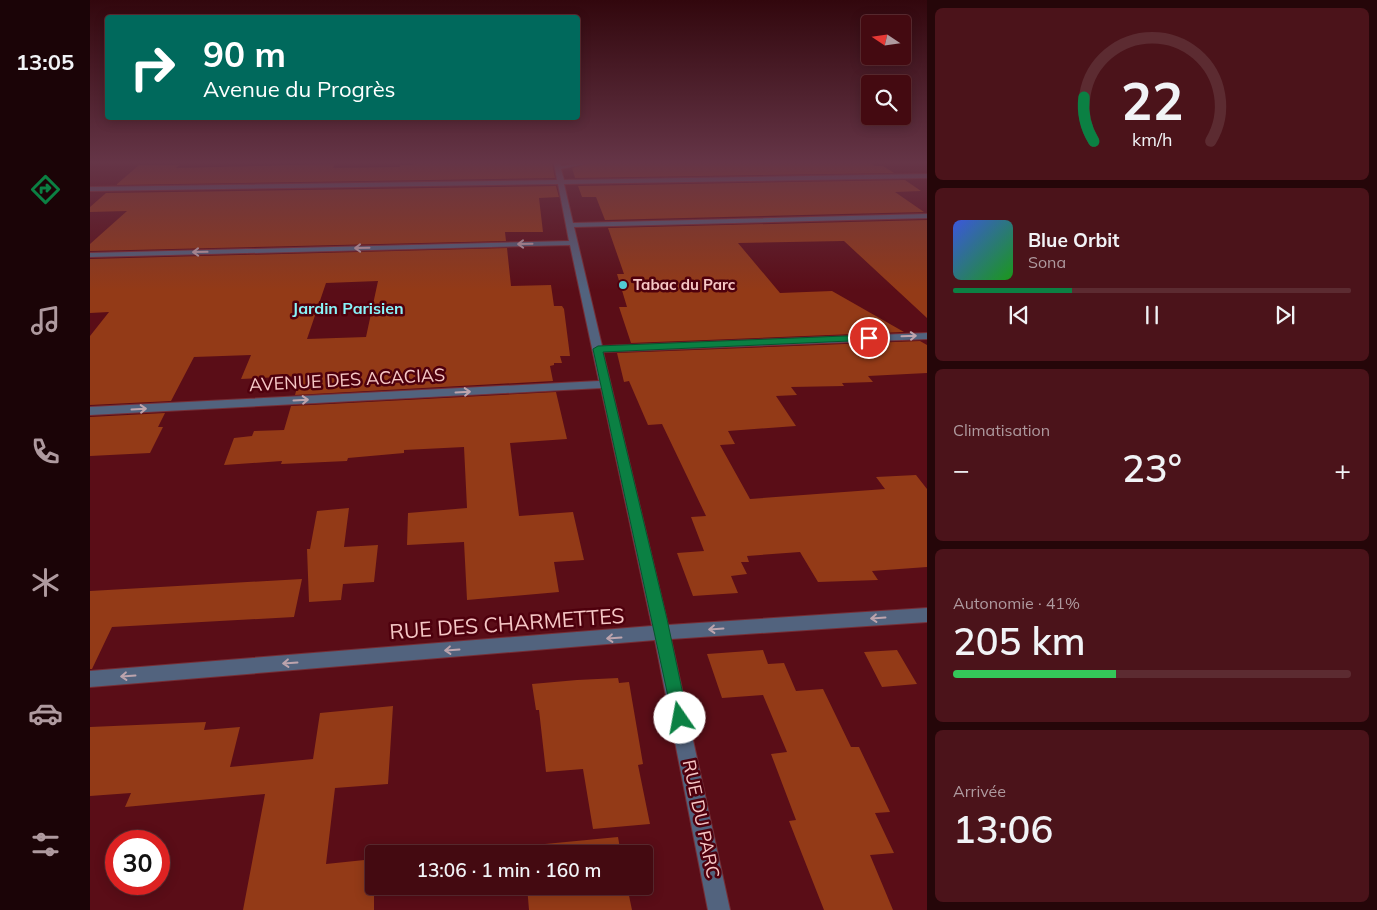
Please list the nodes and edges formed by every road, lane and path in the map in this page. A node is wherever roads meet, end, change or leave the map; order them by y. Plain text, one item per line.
1 (565, 205) edge
2 (927, 216) edge
3 (570, 225) junction
4 (573, 243) junction
5 (90, 255) edge
6 (927, 336) edge
7 (598, 349) junction
8 (606, 384) junction
9 (90, 411) edge
10 (927, 615) edge
11 (662, 634) junction
12 (90, 679) edge
13 (719, 910) edge

1 - 3 street, RUE DU PARC
2 - 3 street
3 - 4 street, RUE DU PARC
4 -> 5 street
4 - 7 street, RUE DU PARC
7 -> 6 street
7 - 8 street, RUE DU PARC
9 -> 8 street, AVENUE DES ACACIAS
8 - 11 street, RUE DU PARC
10 -> 11 street, RUE DES CHARMETTES
11 -> 12 street, RUE DES CHARMETTES
11 - 13 street, RUE DU PARC

